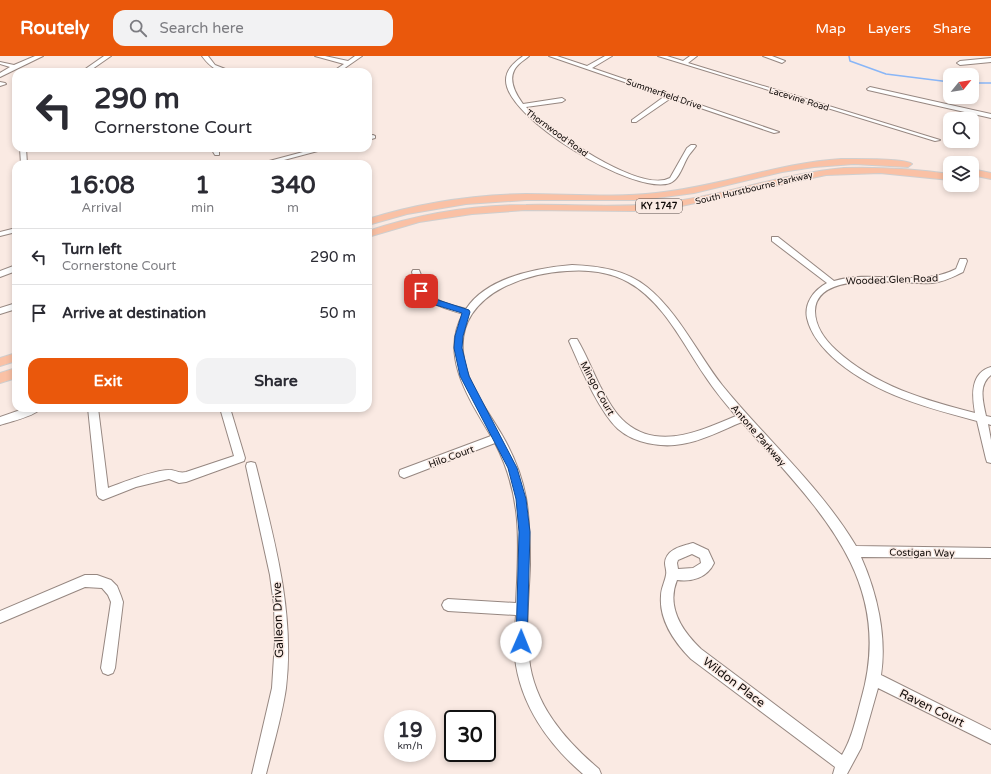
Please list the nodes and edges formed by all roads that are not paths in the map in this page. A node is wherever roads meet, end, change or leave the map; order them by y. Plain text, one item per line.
1 (40, 56) edge
2 (108, 56) edge
3 (205, 56) edge
4 (318, 56) edge
5 (359, 56) edge
6 (526, 56) edge
7 (552, 56) edge
8 (609, 56) edge
9 (661, 56) edge
10 (694, 56) edge
11 (766, 56) edge
12 (991, 60) edge
13 (782, 61) dead end
14 (1, 63) dead end
15 (349, 63) junction
16 (684, 63) junction
17 (960, 63) dead end
18 (14, 67) joint
19 (12, 68) edge
20 (90, 68) edge
21 (213, 68) edge
22 (341, 68) edge
23 (588, 68) junction
24 (0, 75) edge
25 (870, 89) dead end
26 (670, 96) junction
27 (562, 100) dead end
28 (521, 106) junction
29 (991, 116) edge
30 (634, 121) dead end
31 (776, 132) dead end
32 (937, 140) dead end
33 (693, 146) dead end
34 (310, 152) edge
35 (294, 156) junction
36 (278, 160) edge
37 (296, 160) edge
38 (943, 168) edge
39 (979, 173) edge
40 (943, 176) edge
41 (991, 176) edge
42 (979, 182) edge
43 (991, 184) edge
44 (372, 221) edge
45 (12, 231) edge
46 (372, 233) edge
47 (0, 234) edge
48 (775, 239) dead end
49 (963, 261) dead end
50 (12, 270) edge
51 (416, 272) dead end
52 (0, 274) edge
53 (833, 284) junction
54 (12, 307) edge
55 (0, 311) edge
56 (466, 312) junction
57 (574, 341) dead end
58 (12, 358) edge
59 (0, 362) edge
60 (991, 370) edge
61 (12, 374) edge
62 (0, 378) edge
63 (27, 412) edge
64 (93, 412) edge
65 (226, 412) edge
66 (743, 417) junction
67 (986, 419) edge
68 (0, 421) edge
69 (498, 438) junction
70 (991, 459) edge
71 (251, 466) dead end
72 (404, 473) dead end
73 (852, 552) junction
74 (991, 553) edge
75 (672, 574) dead end
76 (448, 605) dead end
77 (522, 609) junction
78 (0, 617) edge
79 (108, 668) dead end
80 (874, 679) junction
81 (991, 737) edge
82 (842, 769) edge
83 (259, 774) edge
84 (594, 774) edge

1 - 18 street
2 - 20 street
3 - 21 street
4 - 15 street
5 - 15 street
6 - 28 street, Thornwood Road
7 - 23 street, Summerfield Drive
8 - 23 street
9 - 16 street, Lacevine Road
10 - 16 street
11 - 13 street
12 - 17 street
14 - 18 street
15 - 22 street
16 - 32 street, Lacevine Road
19 - 24 street
23 - 26 street, Summerfield Drive
25 - 29 street
26 - 30 street
26 - 31 street, Summerfield Drive
27 - 28 street
28 - 33 street, Thornwood Road
34 - 35 street
35 - 36 street
35 - 37 street
38 - 44 main road, South Hurstbourne Parkway / KY 1747
39 - 41 main road
40 - 46 main road, South Hurstbourne Parkway / KY 1747
42 - 43 main road
45 - 47 street
48 - 53 street
49 - 53 street, Wooded Glen Road
50 - 52 street
51 - 56 street
53 - 67 street, Wooded Glen Road
54 - 55 street
56 - 66 street, Antone Parkway
56 - 69 street
57 - 66 street, Mingo Court
58 - 59 main road
60 - 67 street
61 - 62 main road
63 - 68 street
64 - 65 street
66 - 73 street, Antone Parkway
67 - 70 street
69 - 72 street, Hilo Court
69 - 77 street
71 - 83 street, Galleon Drive
73 - 74 street, Costigan Way
73 - 80 street, Antone Parkway
75 - 82 street, Wildon Place
76 - 77 street
77 - 84 street
78 - 79 street
80 - 81 street, Raven Court
80 - 82 street, Antone Parkway

